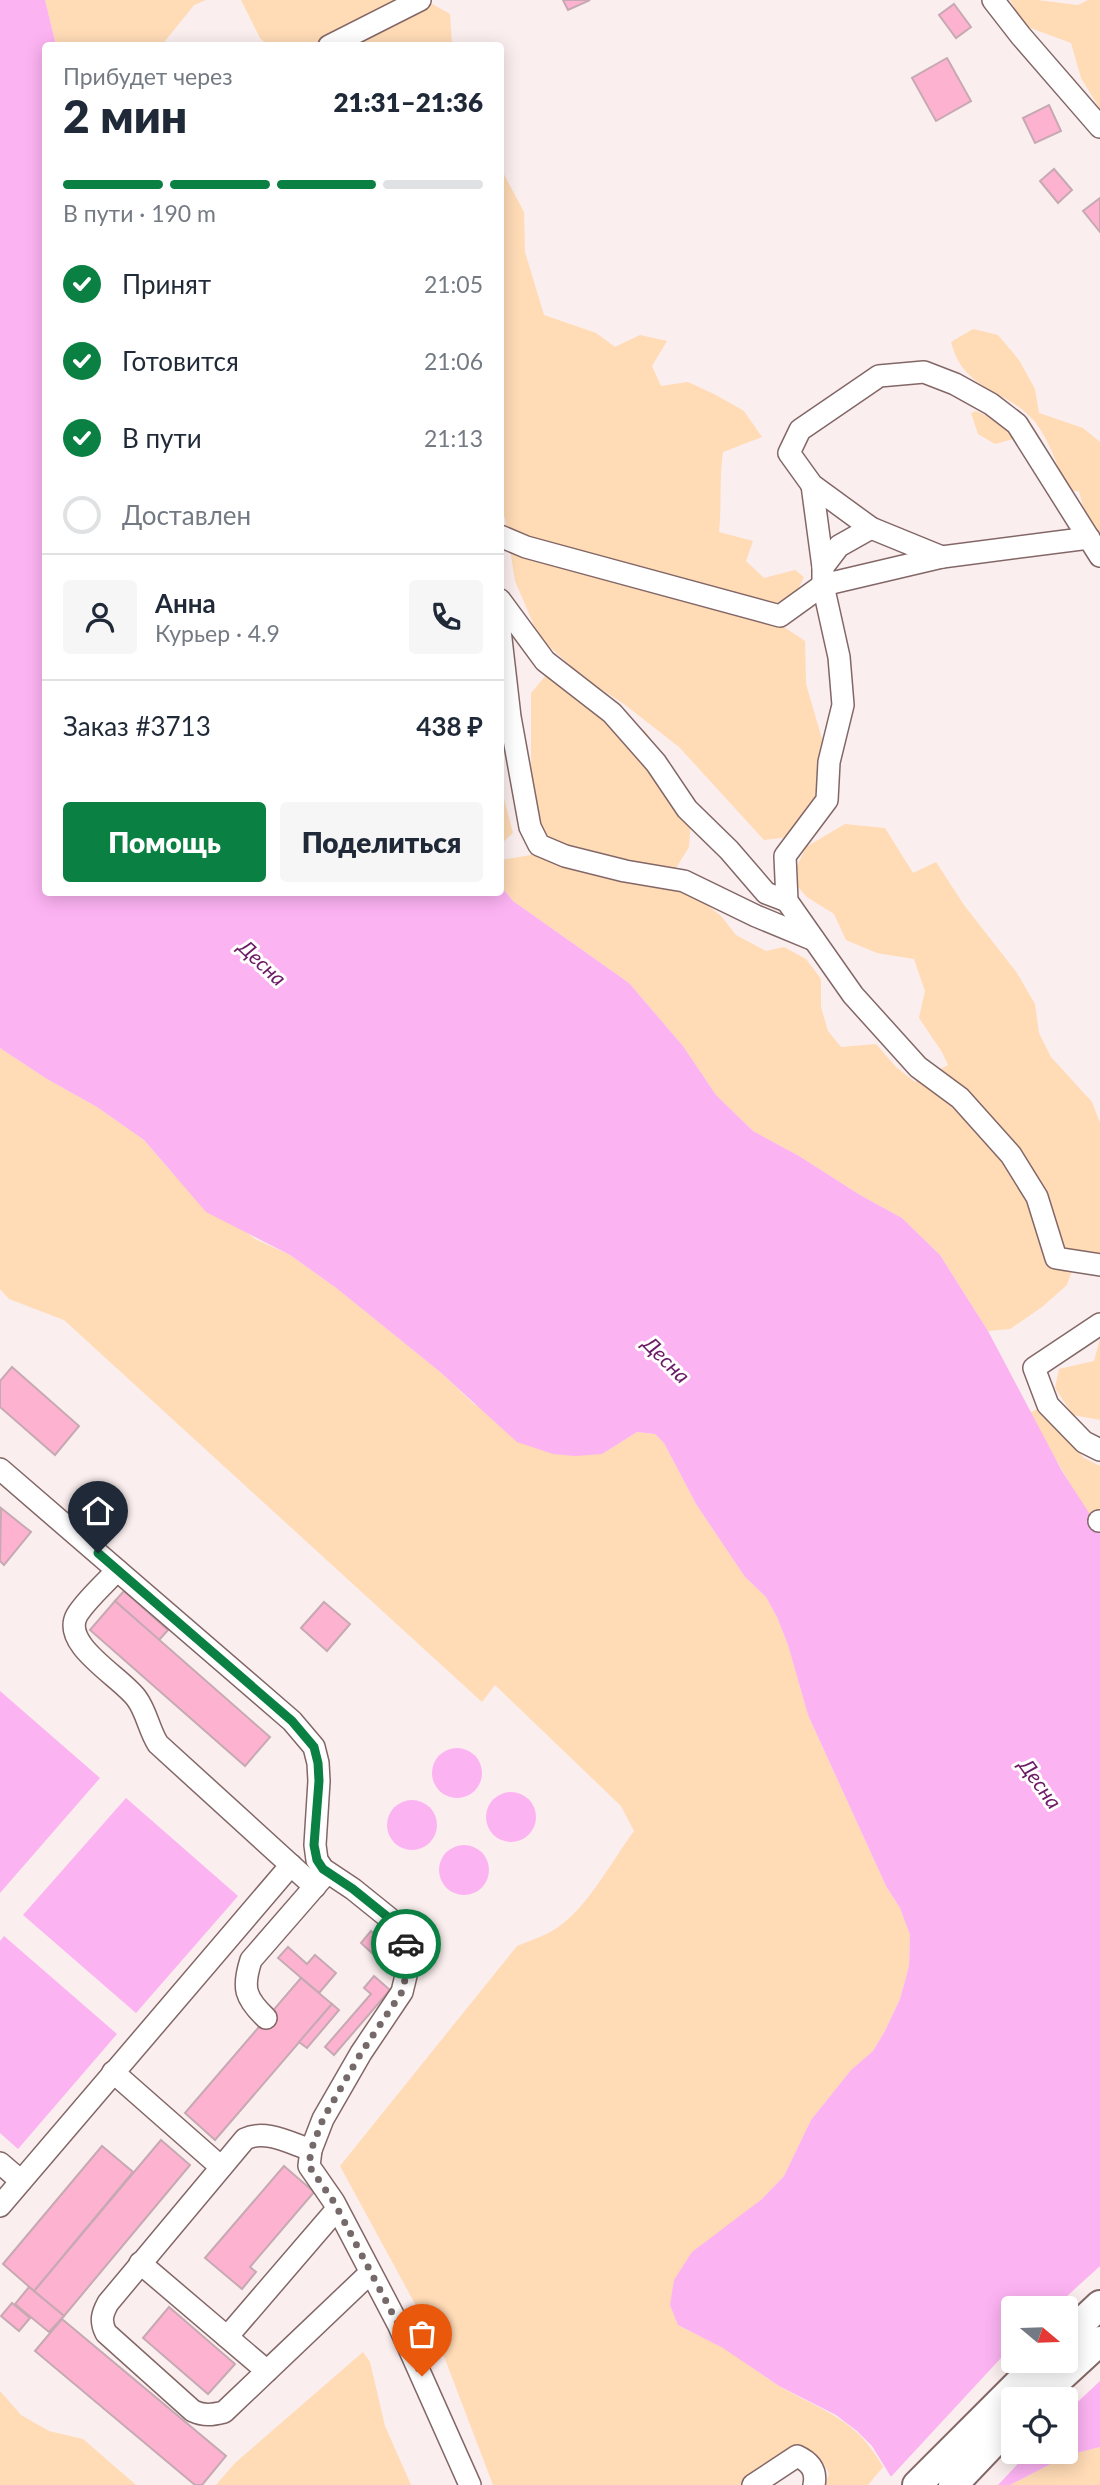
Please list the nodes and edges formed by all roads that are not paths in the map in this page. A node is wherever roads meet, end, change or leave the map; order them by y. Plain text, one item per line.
1 (420, 0) edge
2 (993, 0) edge
3 (337, 42) edge
4 (1100, 127) edge
5 (812, 485) junction
6 (872, 528) junction
7 (504, 538) edge
8 (1094, 547) edge
9 (942, 557) junction
10 (823, 576) junction
11 (504, 605) edge
12 (504, 664) edge
13 (504, 703) edge
14 (510, 716) junction
15 (787, 901) junction
16 (814, 940) junction
17 (1100, 1265) edge
18 (1100, 1324) edge
19 (1100, 1450) edge
20 (0, 1469) edge
21 (117, 1570) junction
22 (291, 1865) junction
23 (321, 1880) junction
24 (266, 2018) dead end
25 (113, 2072) junction
26 (311, 2150) junction
27 (0, 2163) edge
28 (221, 2167) junction
29 (21, 2181) junction
30 (0, 2206) edge
31 (337, 2209) junction
32 (141, 2263) junction
33 (370, 2273) junction
34 (1100, 2305) edge
35 (1078, 2326) edge
36 (227, 2337) junction
37 (1100, 2341) edge
38 (267, 2371) junction
39 (1029, 2373) edge
40 (1050, 2387) edge
41 (1001, 2435) edge
42 (470, 2485) edge
43 (753, 2485) edge
44 (814, 2485) edge
45 (918, 2485) edge
46 (953, 2485) edge

1 - 3 street
2 - 4 street
5 - 6 street
5 - 8 street
5 - 10 street
6 - 9 street
6 - 10 street
7 - 10 street
8 - 9 street
9 - 10 street
10 - 15 street
11 - 15 street
12 - 14 street
13 - 14 street
14 - 16 street
15 - 16 street
16 - 17 street
18 - 19 street
20 - 21 street
21 - 22 street
21 - 23 street
22 - 23 street
22 - 25 street
23 - 24 street
23 - 26 street
25 - 28 street
25 - 29 street
26 - 28 street
26 - 31 street
27 - 29 street
28 - 32 street
29 - 30 street
31 - 33 street
31 - 36 street
32 - 36 street
32 - 38 street
33 - 38 street
33 - 42 street
34 - 35 main road
36 - 38 street
37 - 40 main road
39 - 45 main road
41 - 46 main road
43 - 44 street

